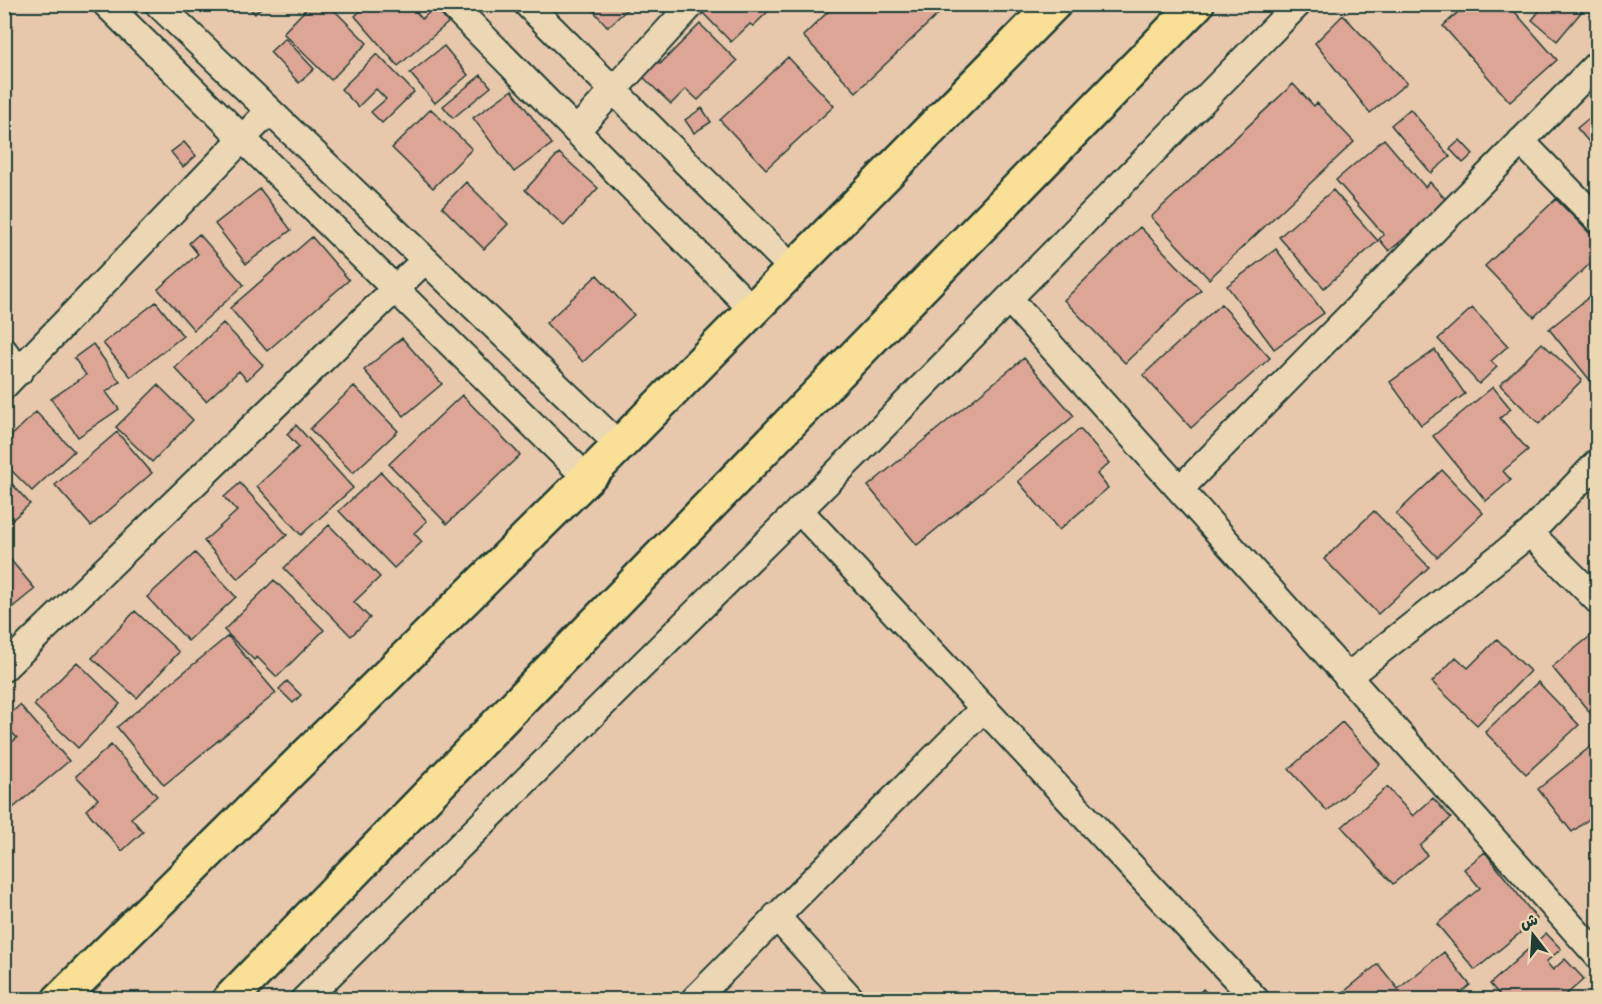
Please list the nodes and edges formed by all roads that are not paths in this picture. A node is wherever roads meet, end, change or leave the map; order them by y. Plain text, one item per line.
1 (106, 4) edge
2 (158, 4) edge
3 (452, 4) edge
4 (528, 4) edge
5 (692, 4) edge
6 (1054, 4) edge
7 (1197, 4) edge
8 (1298, 4) edge
9 (1598, 63) edge
10 (614, 91) junction
11 (269, 111) junction
12 (576, 130) junction
13 (243, 140) junction
14 (1521, 141) junction
15 (1598, 220) edge
16 (425, 260) junction
17 (794, 270) junction
18 (395, 289) junction
19 (1009, 298) junction
20 (753, 310) junction
21 (9, 370) edge
22 (620, 446) junction
23 (1598, 462) edge
24 (587, 478) junction
25 (1180, 489) junction
26 (799, 510) junction
27 (1530, 533) junction
28 (1598, 601) edge
29 (4, 668) edge
30 (1347, 676) junction
31 (984, 708) junction
32 (776, 916) junction
33 (1598, 956) edge
34 (59, 999) edge
35 (229, 999) edge
36 (304, 999) edge
37 (694, 999) edge
38 (852, 999) edge
39 (1256, 999) edge

1 - 13 street
2 - 11 street
3 - 12 street
4 - 10 street
5 - 10 street
6 - 17 main road
7 - 35 main road
8 - 19 street
9 - 14 street
10 - 12 street
10 - 17 street
11 - 13 street
11 - 16 street
12 - 20 street
13 - 18 street
13 - 21 street
14 - 15 street
14 - 25 street
16 - 18 street
16 - 22 street
17 - 20 main road
18 - 24 street
18 - 29 street
19 - 25 street
19 - 26 street
20 - 22 main road
22 - 24 main road
23 - 27 street
24 - 34 main road
25 - 30 street
26 - 31 street
26 - 36 street
27 - 28 street
27 - 30 street
30 - 33 street
31 - 32 street
31 - 39 street
32 - 37 street
32 - 38 street

